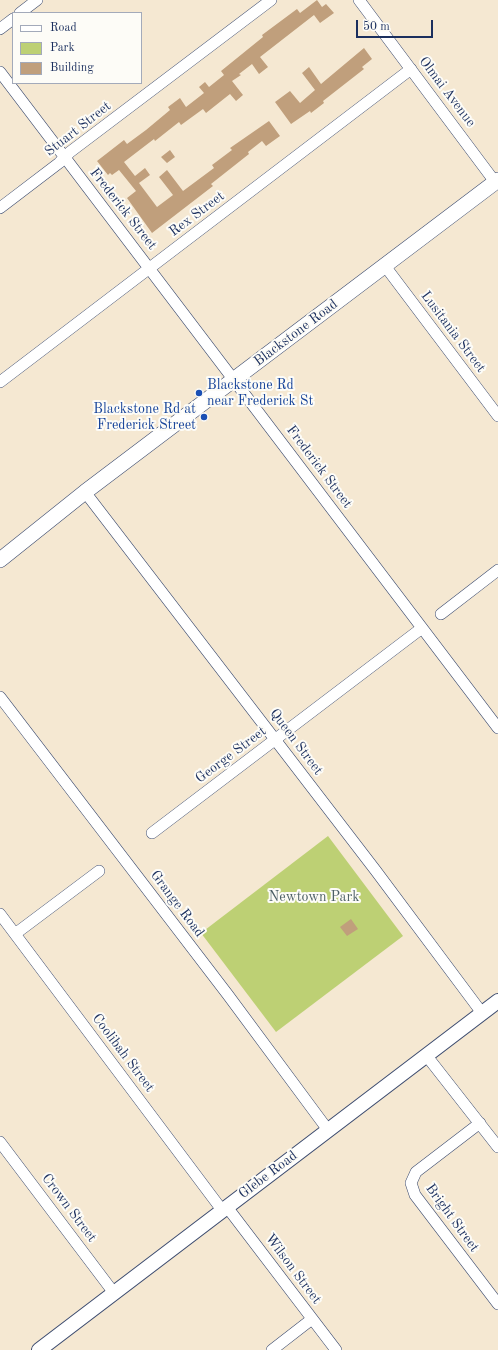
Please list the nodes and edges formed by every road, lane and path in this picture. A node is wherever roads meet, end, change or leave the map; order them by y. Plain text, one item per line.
1 (37, 0) edge
2 (271, 0) edge
3 (359, 0) edge
4 (21, 12) edge
5 (12, 19) edge
6 (0, 28) edge
7 (411, 69) junction
8 (0, 72) edge
9 (64, 158) junction
10 (497, 181) edge
11 (0, 208) edge
12 (385, 266) junction
13 (150, 268) junction
14 (234, 380) junction
15 (0, 382) edge
16 (498, 416) edge
17 (85, 492) junction
18 (0, 560) edge
19 (498, 570) edge
20 (441, 614) dead end
21 (422, 628) junction
22 (0, 697) edge
23 (498, 728) edge
24 (276, 740) junction
25 (152, 834) dead end
26 (98, 871) dead end
27 (0, 914) edge
28 (15, 934) junction
29 (498, 1001) edge
30 (482, 1013) junction
31 (426, 1055) junction
32 (480, 1123) junction
33 (328, 1130) junction
34 (0, 1142) edge
35 (498, 1147) edge
36 (224, 1208) junction
37 (114, 1293) junction
38 (498, 1303) edge
39 (312, 1319) junction
40 (39, 1350) edge
41 (272, 1350) edge
42 (336, 1350) edge

1 - 4 street
2 - 9 street, Stuart Street
3 - 7 street, Olmai Avenue
5 - 6 street
7 - 10 street, Olmai Avenue
7 - 13 street, Rex Street
8 - 9 street, Frederick Street
9 - 11 street, Stuart Street
9 - 13 street, Frederick Street
10 - 12 main road, Blackstone Road
12 - 14 main road, Blackstone Road
12 - 16 street, Lusitania Street
13 - 14 street, Frederick Street
13 - 15 street, Rex Street
14 - 17 main road, Blackstone Road
14 - 21 street, Frederick Street
17 - 18 main road, Blackstone Road
17 - 24 street, Queen Street
19 - 20 street
21 - 23 street, Frederick Street
21 - 24 street, George Street
22 - 33 street, Grange Road
24 - 25 street, George Street
24 - 30 street, Queen Street
26 - 28 street
27 - 28 street, Coolibah Street
28 - 36 street, Coolibah Street
29 - 30 street, Glebe Road
30 - 31 street, Glebe Road
31 - 32 street
31 - 33 street, Glebe Road
32 - 35 street
32 - 38 street, Bright Street
33 - 36 street, Glebe Road
34 - 37 street, Crown Street
36 - 37 street, Glebe Road
36 - 39 street, Wilson Street
37 - 40 street, Glebe Road
39 - 41 street
39 - 42 street, Wilson Street

